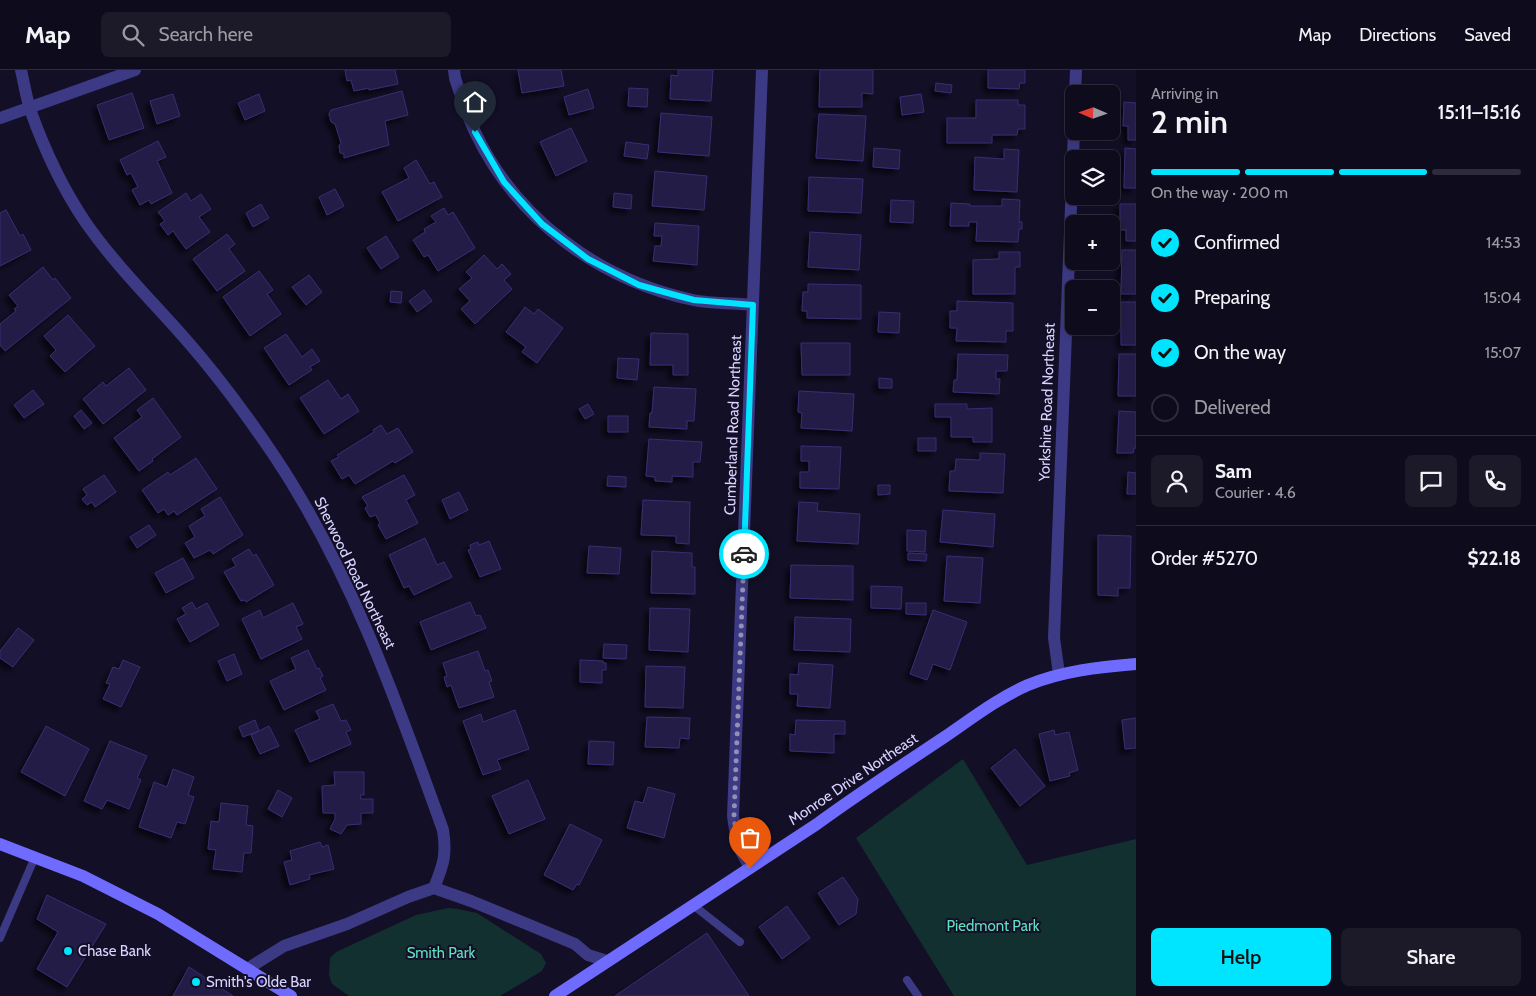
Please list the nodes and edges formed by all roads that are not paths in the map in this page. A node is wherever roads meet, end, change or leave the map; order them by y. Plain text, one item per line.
1 (21, 70) edge
2 (135, 70) edge
3 (454, 70) edge
4 (762, 70) edge
5 (1076, 70) edge
6 (1075, 85) edge
7 (30, 108) junction
8 (0, 118) edge
9 (1074, 140) edge
10 (753, 305) junction
11 (1136, 664) edge
12 (1059, 674) junction
13 (0, 844) edge
14 (35, 857) junction
15 (750, 868) junction
16 (434, 888) junction
17 (694, 904) junction
18 (3, 923) edge
19 (0, 938) edge
20 (740, 942) dead end
21 (607, 961) junction
22 (248, 969) junction
23 (907, 980) dead end
24 (291, 996) edge
25 (555, 996) edge
26 (918, 996) edge

1 - 7 street, Sherwood Road Northeast
2 - 7 street
3 - 10 street
4 - 10 street, Cumberland Road Northeast
5 - 6 street
7 - 8 street
7 - 16 street, Sherwood Road Northeast
9 - 12 street, Yorkshire Road Northeast
10 - 15 street, Cumberland Road Northeast
11 - 12 main road, Monroe Drive Northeast
12 - 15 main road, Monroe Drive Northeast
13 - 14 main road
14 - 18 lane
14 - 22 main road
15 - 17 main road, Monroe Drive Northeast
16 - 21 street
16 - 22 street
17 - 20 lane
17 - 21 main road, Monroe Drive Northeast
18 - 19 lane
21 - 25 main road, Monroe Drive Northeast
22 - 24 main road
23 - 26 lane

